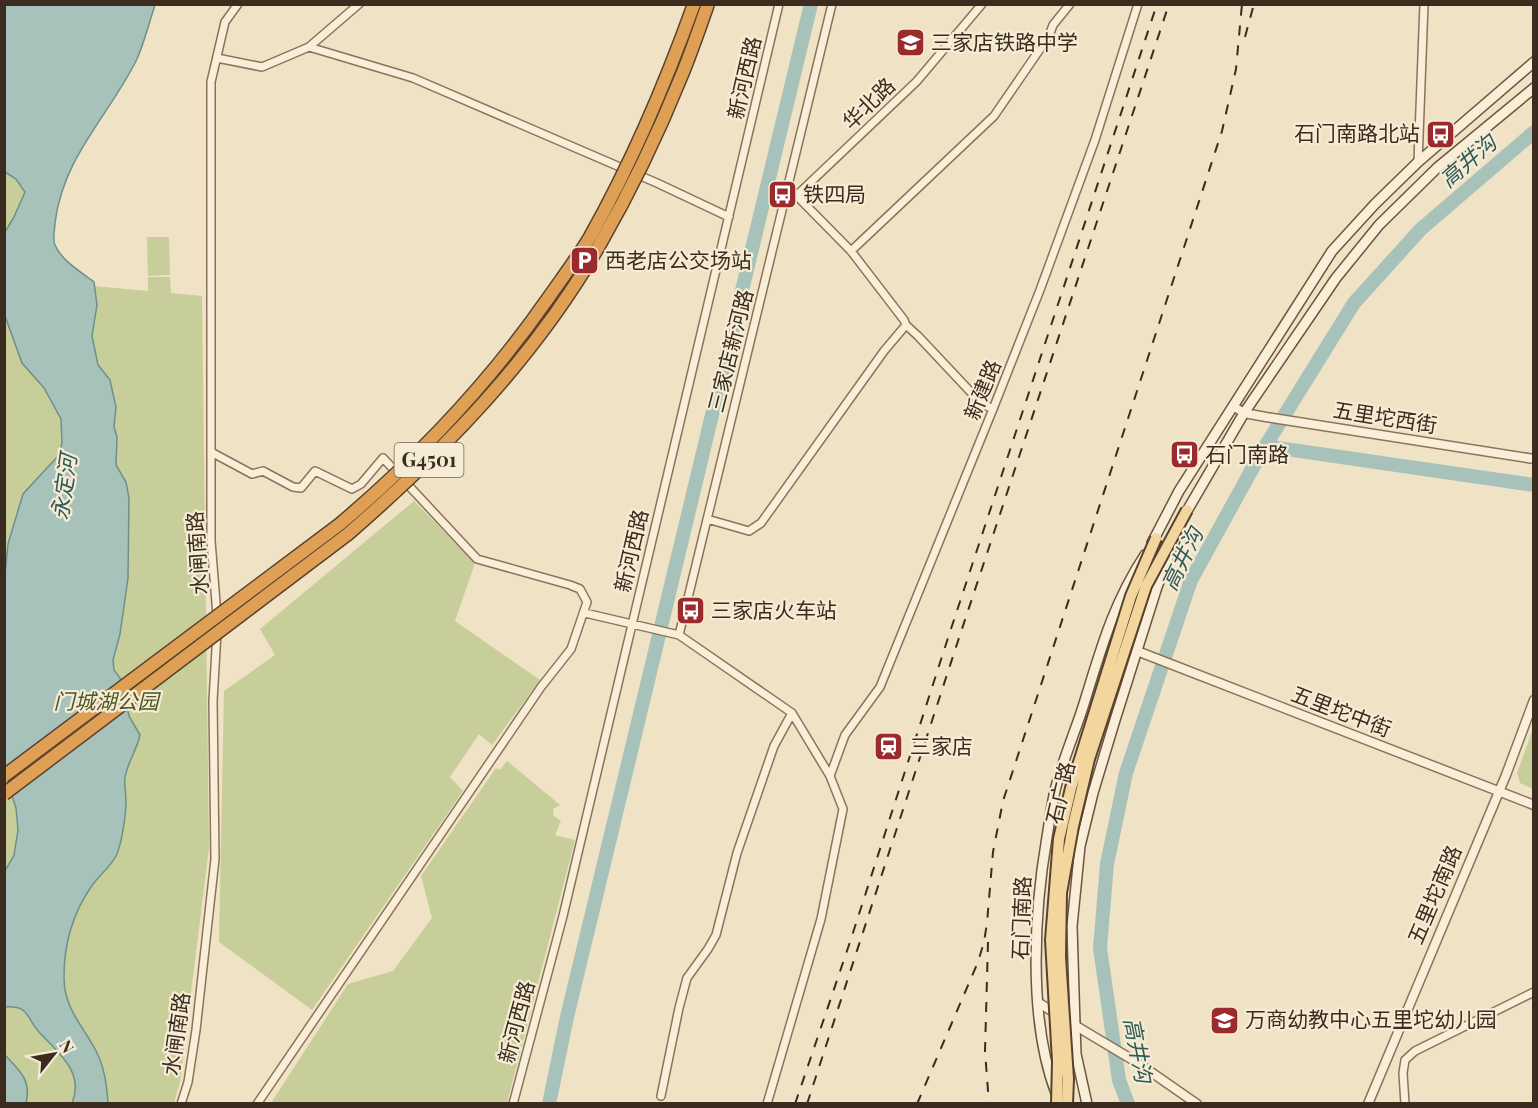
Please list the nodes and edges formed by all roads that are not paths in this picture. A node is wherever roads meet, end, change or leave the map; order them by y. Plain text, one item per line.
1 (238, 4) edge
2 (359, 4) edge
3 (694, 4) edge
4 (708, 4) edge
5 (779, 4) edge
6 (832, 4) edge
7 (982, 4) edge
8 (1070, 4) edge
9 (1138, 4) edge
10 (1424, 4) edge
11 (309, 47) junction
12 (217, 58) junction
13 (1533, 62) edge
14 (1533, 87) edge
15 (1418, 162) junction
16 (788, 188) junction
17 (797, 195) junction
18 (729, 217) junction
19 (851, 251) junction
20 (906, 325) junction
21 (1233, 406) junction
22 (993, 409) junction
23 (1244, 413) junction
24 (211, 452) junction
25 (1533, 459) edge
26 (1187, 510) junction
27 (707, 519) junction
28 (1156, 538) junction
29 (585, 613) junction
30 (632, 624) junction
31 (680, 635) junction
32 (1137, 651) junction
33 (1533, 700) edge
34 (792, 713) junction
35 (4, 776) edge
36 (830, 776) junction
37 (1498, 792) junction
38 (4, 794) edge
39 (1533, 805) edge
40 (1533, 992) edge
41 (1039, 1003) junction
42 (1075, 1025) junction
43 (662, 1096) dead end
44 (182, 1104) edge
45 (257, 1104) edge
46 (513, 1104) edge
47 (767, 1104) edge
48 (1058, 1104) edge
49 (1067, 1104) edge
50 (1088, 1104) edge
51 (1197, 1104) edge
52 (1368, 1104) edge
53 (1405, 1104) edge

1 - 12 street, 水闸南路
2 - 11 street
3 - 35 highway, G4501, bridge
4 - 38 highway, G4501, bridge
5 - 18 street, 新河西路
6 - 16 street, 三家店新河路
7 - 17 street, 华北路
8 - 19 street
9 - 22 street, 新建路
10 - 15 street
11 - 12 street
11 - 18 street
12 - 24 street, 水闸南路
13 - 15 main road, 石门南路
14 - 23 main road
15 - 21 main road, 石门南路
16 - 17 street
16 - 27 street, 三家店新河路
17 - 19 street
18 - 30 street, 新河西路
19 - 20 street
20 - 22 street
20 - 27 street
21 - 23 street, 五里坨西街
21 - 28 main road, 石门南路
22 - 36 street, 新建路
23 - 25 street, 五里坨西街
23 - 26 main road
24 - 29 street
24 - 44 street, 水闸南路
26 - 32 main road
26 - 49 main road, 石广路, bridge
27 - 31 street, 三家店新河路
28 - 41 main road, 石门南路
28 - 48 main road, 石广路, bridge
29 - 30 street
29 - 45 street
30 - 31 street
30 - 46 street, 新河西路
31 - 34 street
32 - 37 street, 五里坨中街
32 - 42 main road
33 - 37 street, 五里坨南路
34 - 36 street
34 - 43 street
36 - 47 street
37 - 39 street, 五里坨中街
37 - 52 street, 五里坨南路
40 - 53 street
41 - 42 street
41 - 48 main road, 石门南路
42 - 50 main road
42 - 51 street

